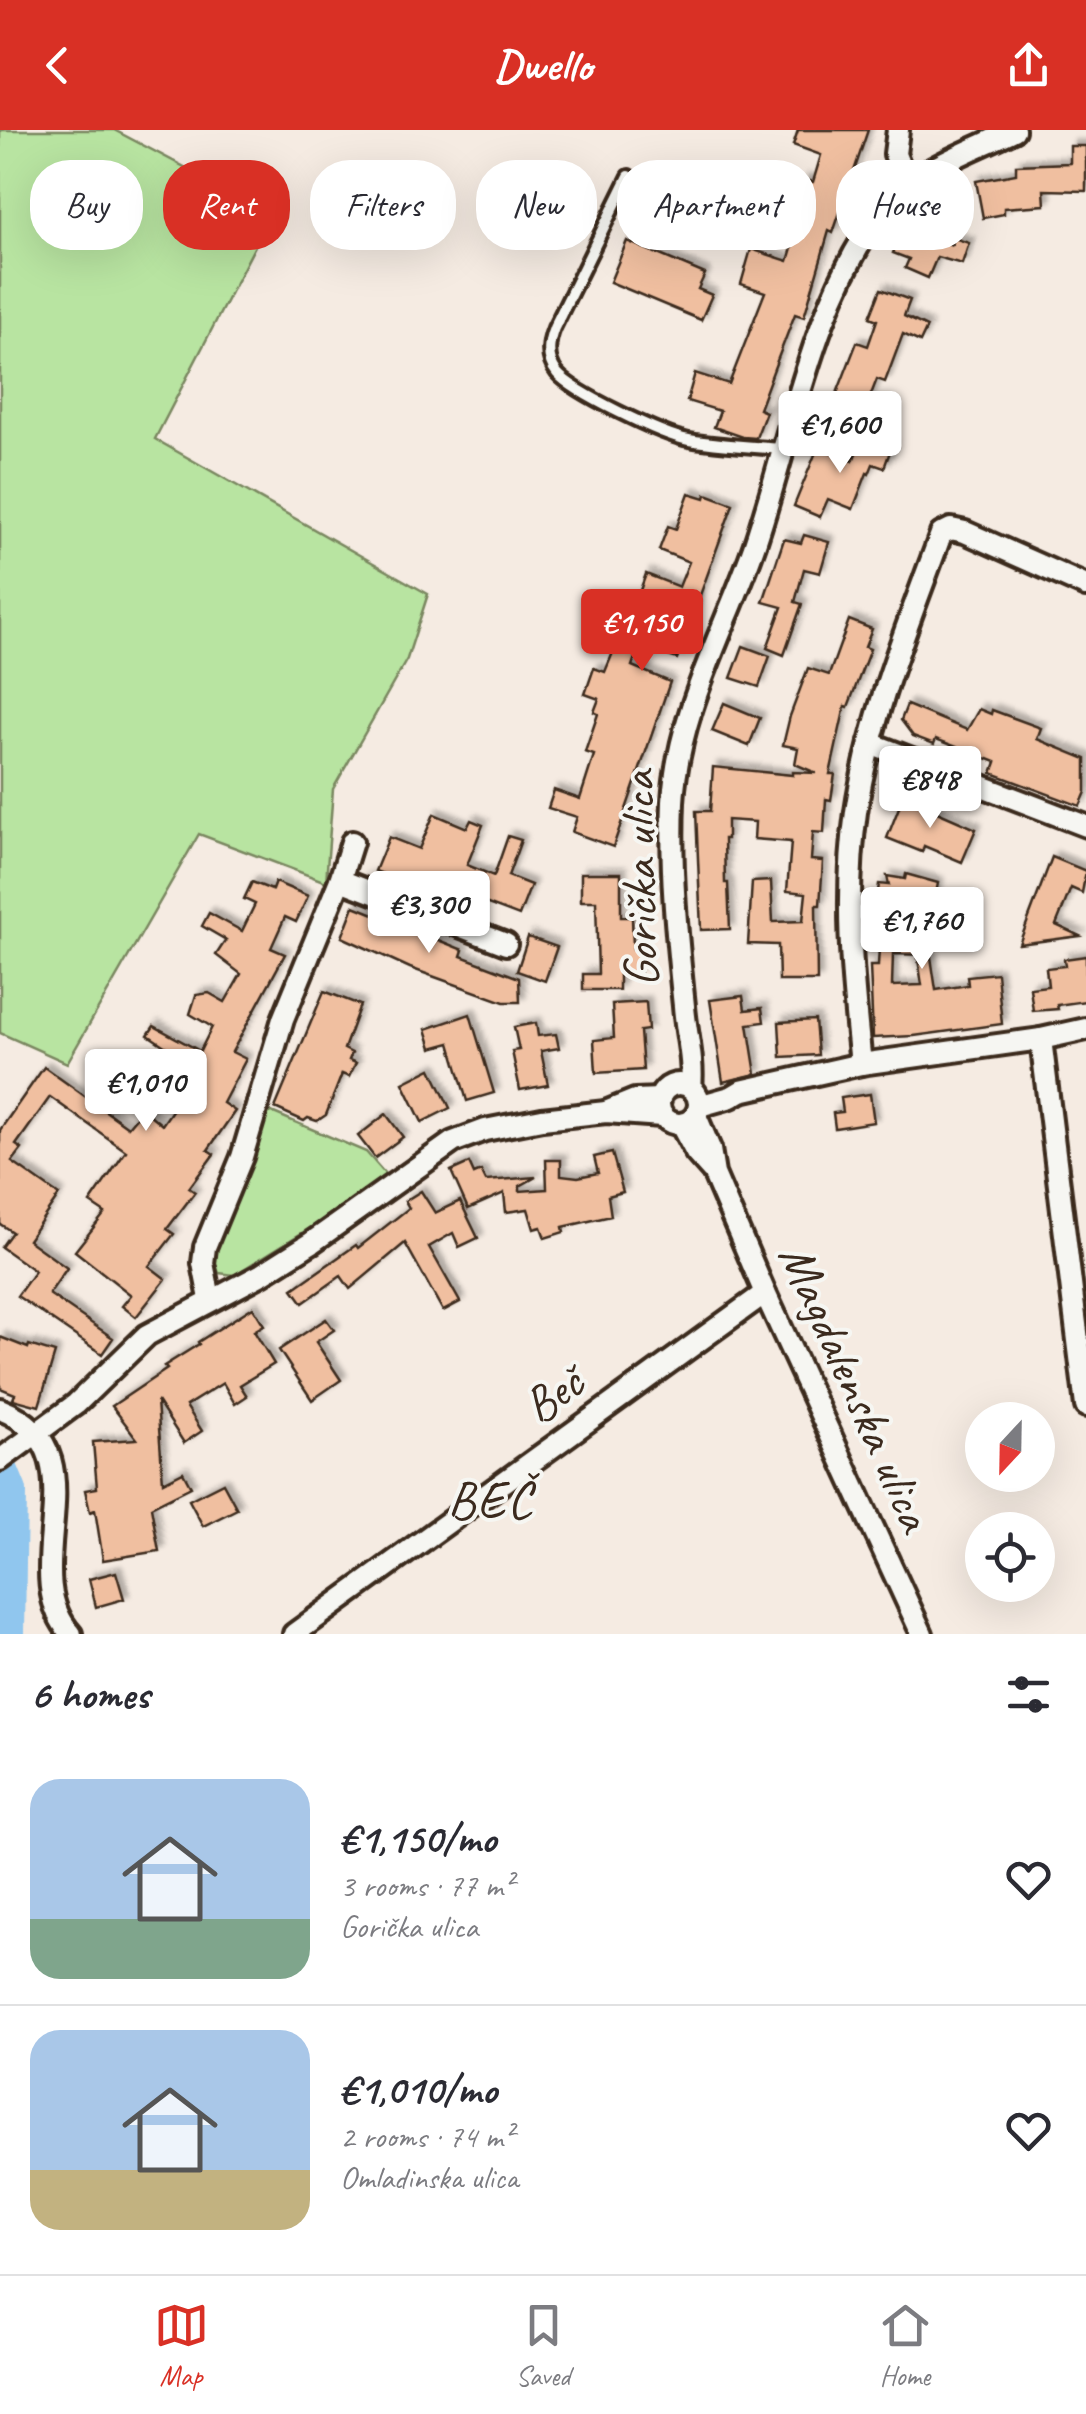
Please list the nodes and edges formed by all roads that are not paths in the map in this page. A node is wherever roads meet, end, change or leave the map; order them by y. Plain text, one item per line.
1 (898, 130) edge
2 (1014, 130) edge
3 (898, 160) edge
4 (956, 160) edge
5 (617, 200) edge
6 (856, 250) edge
7 (784, 449) junction
8 (1086, 586) edge
9 (870, 743) junction
10 (1086, 826) edge
11 (352, 842) dead end
12 (340, 880) junction
13 (506, 944) dead end
14 (1086, 1029) edge
15 (1041, 1039) junction
16 (861, 1064) junction
17 (682, 1103) junction
18 (765, 1293) junction
19 (210, 1299) junction
20 (1082, 1349) edge
21 (1086, 1406) edge
22 (0, 1409) edge
23 (38, 1432) junction
24 (0, 1460) edge
25 (72, 1634) edge
26 (294, 1634) edge
27 (920, 1634) edge

1 - 3 street
2 - 4 street, Gorička ulica
5 - 7 lane
6 - 7 street, Gorička ulica
7 - 17 street, Gorička ulica
8 - 9 street
9 - 10 street
9 - 16 street
11 - 12 street
12 - 13 street
12 - 19 street
14 - 15 street
15 - 16 street
15 - 20 street
16 - 17 street
17 - 18 street, Magdalenska ulica
17 - 19 street
18 - 26 street, Beč
18 - 27 street, Magdalenska ulica
19 - 23 street
20 - 21 street
22 - 23 street
23 - 24 street
23 - 25 street

